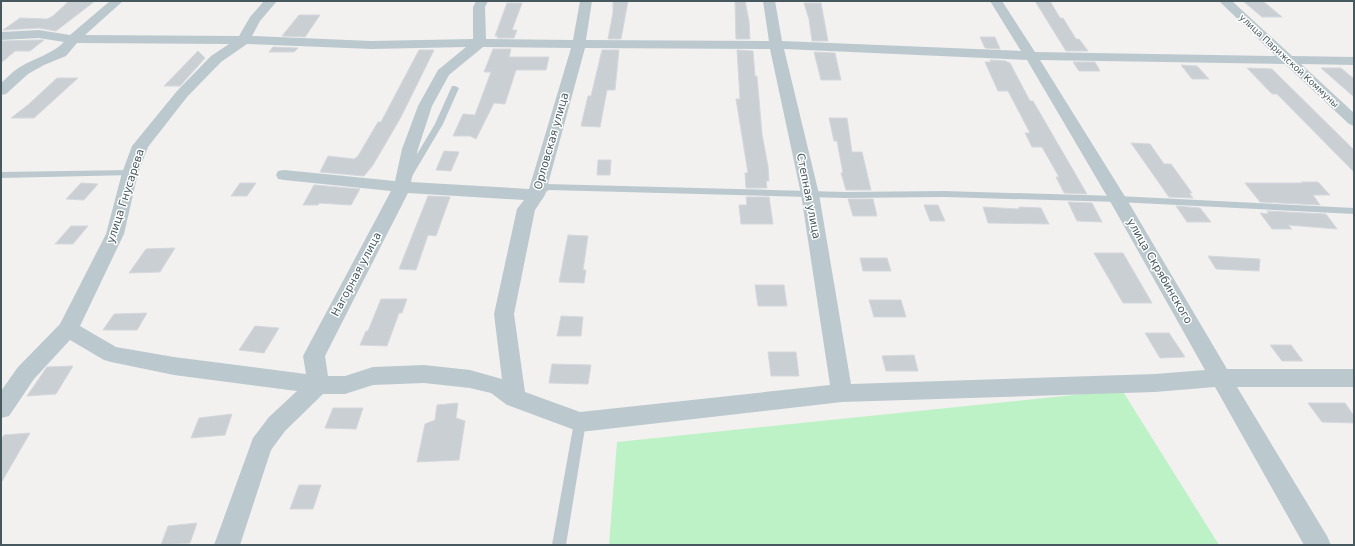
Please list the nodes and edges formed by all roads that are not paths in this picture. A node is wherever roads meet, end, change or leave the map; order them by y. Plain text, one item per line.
1 (117, 1) edge
2 (271, 1) edge
3 (482, 1) edge
4 (586, 1) edge
5 (769, 1) edge
6 (996, 1) edge
7 (1225, 1) edge
8 (39, 34) junction
9 (1, 36) edge
10 (73, 39) junction
11 (244, 40) junction
12 (480, 43) junction
13 (579, 44) junction
14 (776, 45) junction
15 (1032, 56) junction
16 (1287, 59) junction
17 (1354, 61) edge
18 (39, 62) junction
19 (455, 88) dead end
20 (1, 91) edge
21 (1354, 121) edge
22 (130, 173) junction
23 (1, 175) edge
24 (284, 175) dead end
25 (402, 187) junction
26 (536, 194) junction
27 (810, 194) junction
28 (1118, 199) junction
29 (1354, 211) edge
30 (68, 329) junction
31 (1222, 378) junction
32 (1354, 378) edge
33 (318, 385) junction
34 (842, 393) junction
35 (515, 398) junction
36 (1, 409) edge
37 (580, 422) junction
38 (227, 545) edge
39 (559, 545) edge
40 (1318, 545) edge

1 - 10 street
2 - 11 street, улица Гнусарева
3 - 12 street
4 - 13 street, Орловская улица
5 - 14 street, Степная улица
6 - 15 street, улица Скрябинского
7 - 16 street, улица Парижской Коммуны
8 - 9 street
8 - 10 street
8 - 18 street
10 - 11 street
10 - 18 street
11 - 12 street
11 - 22 street, улица Гнусарева
12 - 13 street
12 - 25 street, Нагорная улица
13 - 14 street
13 - 26 street, Орловская улица
14 - 15 street
14 - 27 street, Степная улица
15 - 16 street
15 - 28 street, улица Скрябинского
16 - 17 street
16 - 21 street, улица Парижской Коммуны
18 - 20 street
19 - 25 lane
22 - 23 lane
22 - 30 street, улица Гнусарева
24 - 25 street
25 - 26 street
25 - 33 street, Нагорная улица
26 - 27 lane
26 - 35 street, Орловская улица
27 - 28 lane
27 - 34 street, Степная улица
28 - 29 lane
28 - 31 street, улица Скрябинского
30 - 33 street
30 - 36 street, улица Гнусарева
31 - 32 street
31 - 34 street
31 - 40 street, улица Скрябинского
33 - 35 street
33 - 38 street
34 - 37 street
35 - 37 street
37 - 39 lane

